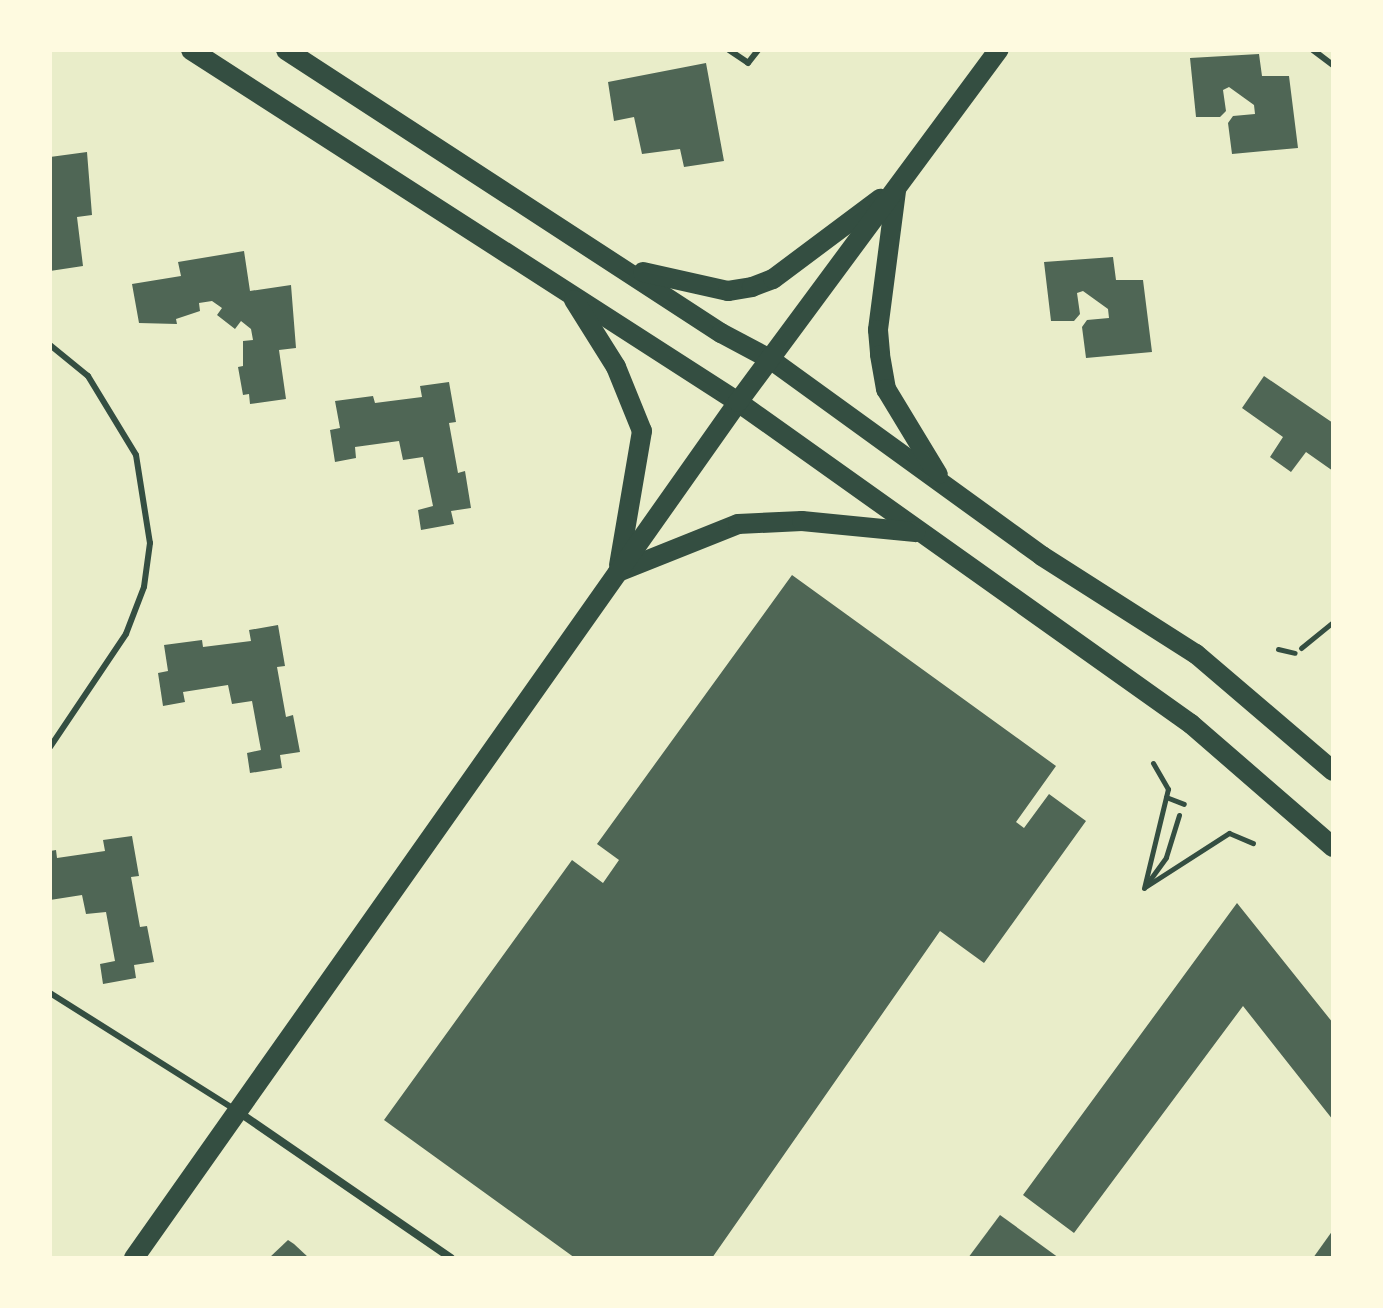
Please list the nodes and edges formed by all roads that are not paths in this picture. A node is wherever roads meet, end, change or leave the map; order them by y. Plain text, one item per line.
1 (191, 50) edge
2 (286, 50) edge
3 (729, 50) edge
4 (758, 50) edge
5 (998, 50) edge
6 (1313, 50) edge
7 (1333, 65) edge
8 (897, 187) junction
9 (630, 269) junction
10 (571, 295) junction
11 (50, 345) edge
12 (770, 359) junction
13 (738, 402) junction
14 (943, 483) junction
15 (916, 532) junction
16 (618, 572) junction
17 (50, 747) edge
18 (1333, 771) edge
19 (1333, 847) edge
20 (50, 993) edge
21 (240, 1113) junction
22 (134, 1258) edge
23 (451, 1258) edge

1 - 10 main road
2 - 9 main road
3 - 4 lane
5 - 8 main road
6 - 7 lane
8 - 9 main road
8 - 12 main road
8 - 14 main road
9 - 12 main road
10 - 13 main road
10 - 16 main road
11 - 17 lane
12 - 13 main road
12 - 14 main road
13 - 15 main road
13 - 16 main road
14 - 18 main road
15 - 16 main road
15 - 19 main road
16 - 21 main road
20 - 21 lane
21 - 22 main road
21 - 23 street

